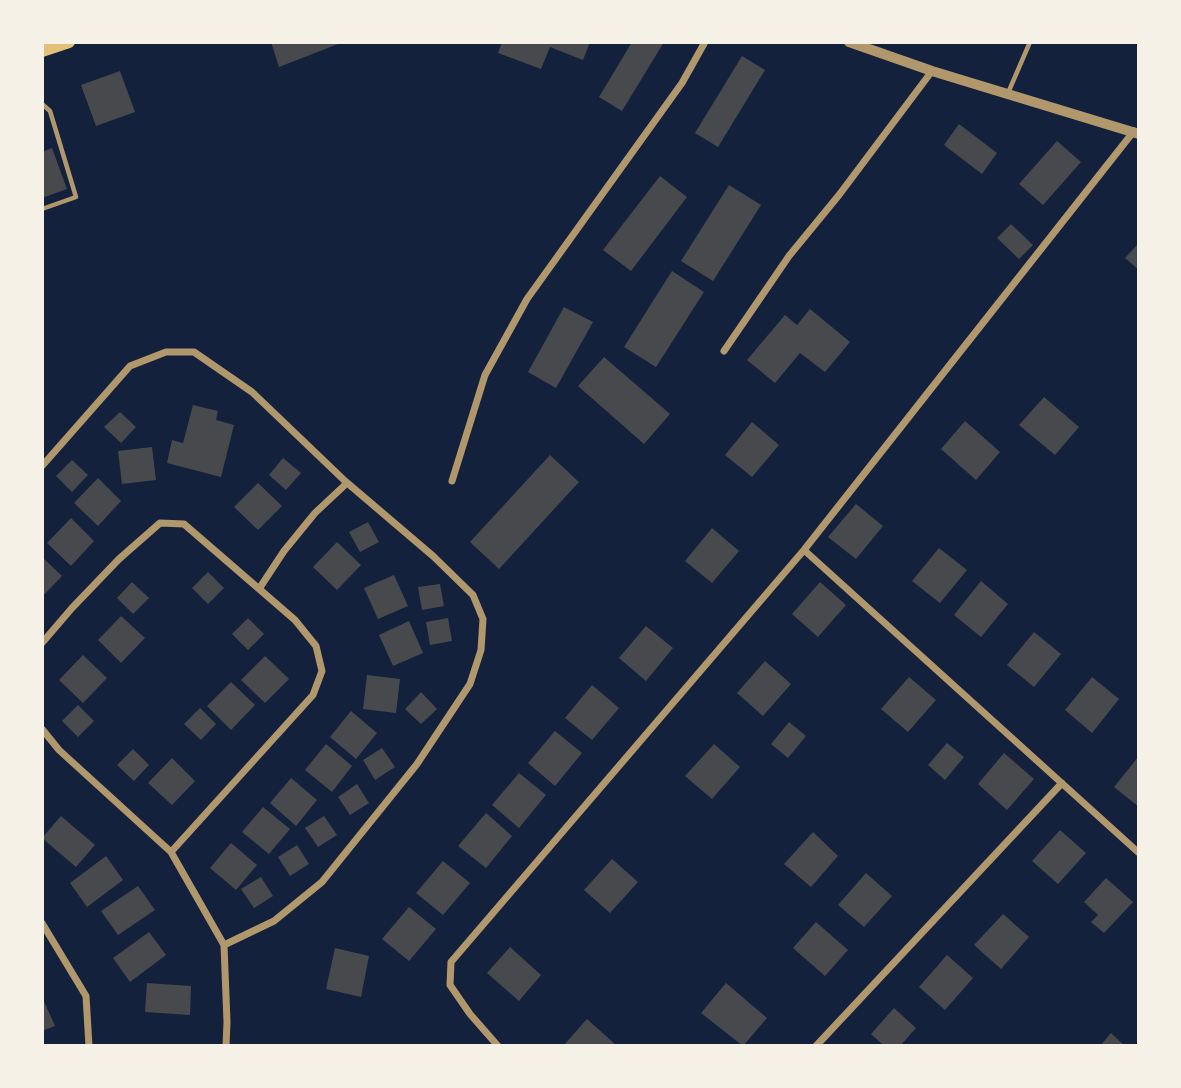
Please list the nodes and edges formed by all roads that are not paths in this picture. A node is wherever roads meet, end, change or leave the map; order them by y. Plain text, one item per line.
1 (69, 42) edge
2 (705, 42) edge
3 (849, 42) edge
4 (1030, 42) edge
5 (42, 51) edge
6 (932, 71) junction
7 (1008, 94) junction
8 (42, 104) edge
9 (1137, 133) edge
10 (42, 209) edge
11 (724, 351) dead end
12 (42, 466) edge
13 (452, 481) dead end
14 (347, 483) junction
15 (804, 550) junction
16 (259, 589) junction
17 (42, 643) edge
18 (42, 729) edge
19 (1062, 783) junction
20 (171, 852) junction
21 (1139, 853) edge
22 (42, 923) edge
23 (224, 946) junction
24 (89, 1046) edge
25 (226, 1046) edge
26 (498, 1046) edge
27 (816, 1046) edge

1 - 5 main road
2 - 13 street
3 - 6 street
4 - 7 lane
6 - 7 street
6 - 11 street
7 - 9 street
8 - 10 lane
9 - 15 street
12 - 14 street
14 - 16 street
14 - 23 street
15 - 19 street
15 - 26 street
16 - 17 street
16 - 20 street
18 - 20 street
19 - 21 street
19 - 27 street
20 - 23 street
22 - 24 street
23 - 25 street

